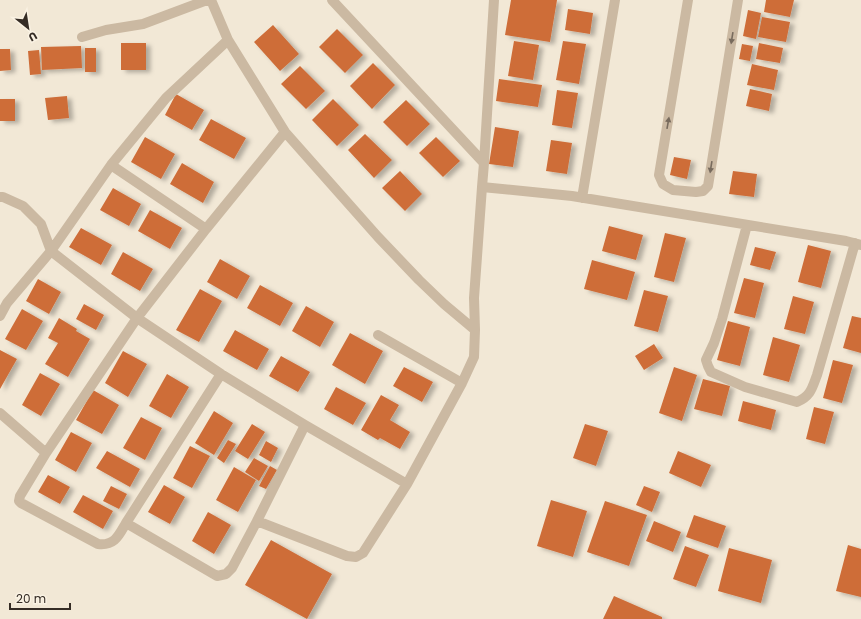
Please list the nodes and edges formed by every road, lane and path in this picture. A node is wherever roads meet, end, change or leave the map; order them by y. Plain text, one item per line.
1 (207, 0) edge
2 (211, 0) edge
3 (332, 0) edge
4 (494, 0) edge
5 (615, 0) edge
6 (688, 0) edge
7 (738, 0) edge
8 (82, 37) dead end
9 (228, 40) junction
10 (285, 132) junction
11 (484, 163) junction
12 (110, 165) junction
13 (482, 187) junction
14 (0, 196) edge
15 (582, 198) junction
16 (747, 225) junction
17 (206, 229) junction
18 (858, 244) edge
19 (51, 251) junction
20 (4, 304) edge
21 (0, 316) edge
22 (137, 318) junction
23 (476, 330) junction
24 (378, 336) dead end
25 (221, 374) junction
26 (462, 383) junction
27 (0, 413) edge
28 (305, 425) junction
29 (46, 453) junction
30 (407, 484) junction
31 (257, 521) junction
32 (126, 523) junction

1 - 8 street
2 - 9 street
3 - 11 street
4 - 11 street
5 - 15 street
7 -> 6 street
9 - 10 street
9 - 12 street
10 - 17 street
10 - 23 street
11 - 13 street
12 - 17 street
12 - 19 street
13 - 15 street
13 - 23 street
14 - 19 street
15 - 16 street
16 - 18 street
16 - 18 street
17 - 22 street
19 - 20 street
19 - 22 street
20 - 21 street
22 - 25 street
22 - 29 street
23 - 26 street
24 - 26 street
25 - 28 street
25 - 32 street
26 - 30 street
27 - 29 street
28 - 30 street
28 - 31 street
29 - 32 street
30 - 31 street
31 - 32 street

